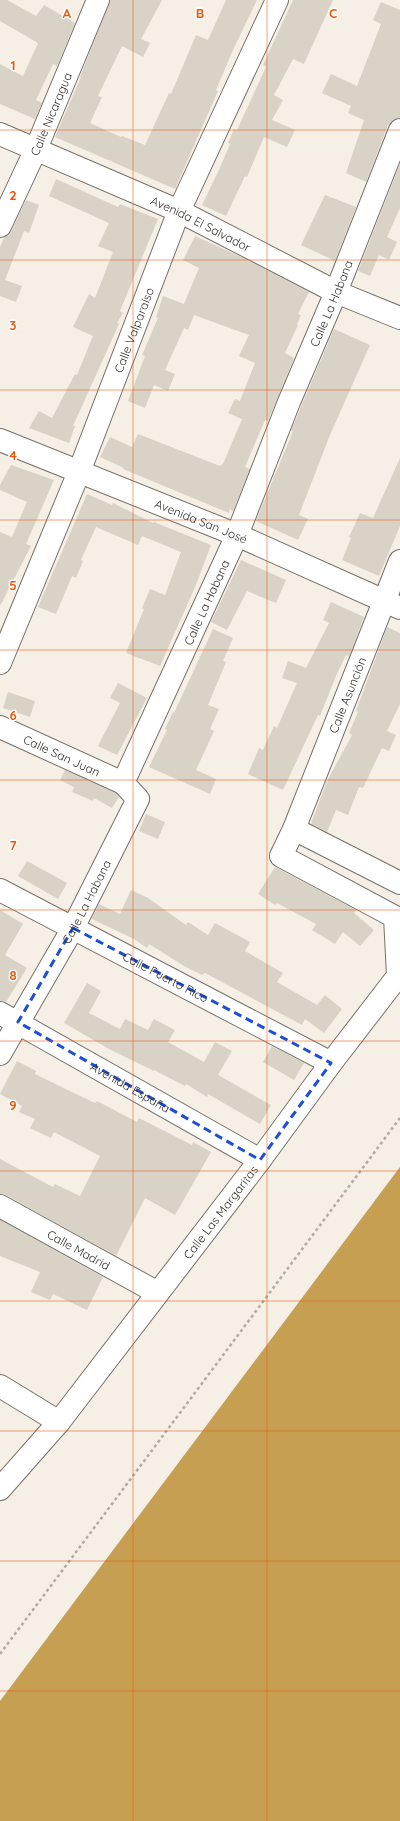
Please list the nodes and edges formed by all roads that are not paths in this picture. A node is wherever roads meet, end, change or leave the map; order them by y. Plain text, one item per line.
1 (98, 0) edge
2 (277, 0) edge
3 (400, 130) edge
4 (0, 134) edge
5 (36, 149) junction
6 (178, 211) junction
7 (0, 226) edge
8 (336, 292) junction
9 (400, 318) edge
10 (0, 440) edge
11 (79, 472) junction
12 (237, 535) junction
13 (400, 561) edge
14 (392, 605) edge
15 (0, 663) edge
16 (0, 727) edge
17 (123, 783) junction
18 (294, 828) junction
19 (400, 883) edge
20 (0, 890) edge
21 (395, 917) joint
22 (73, 928) junction
23 (9, 1018) edge
24 (0, 1054) edge
25 (331, 1063) junction
26 (260, 1160) junction
27 (0, 1206) edge
28 (158, 1293) junction
29 (0, 1386) edge
30 (59, 1422) junction
31 (0, 1489) edge

1 - 5 street, Calle Nicaragua
2 - 6 street, Calle Valparaíso
3 - 8 street, Calle La Habana
4 - 5 street, Avenida El Salvador
5 - 6 street, Avenida El Salvador
5 - 7 street, Calle Nicaragua
6 - 8 street, Avenida El Salvador
6 - 11 street, Calle Valparaíso
8 - 9 street, Avenida El Salvador
8 - 12 street, Calle La Habana
10 - 11 street, Avenida San José
11 - 12 street, Avenida San José
11 - 15 street, Calle Valparaíso
12 - 14 street, Avenida San José
12 - 17 street, Calle La Habana
13 - 14 street, Calle Asunción
14 - 18 street, Calle Asunción
16 - 17 street, Calle San Juan
17 - 22 street, Calle La Habana
18 - 19 street
18 - 21 street, Calle Asunción
20 - 22 street, Calle Puerto Rico
21 - 25 street, Calle Las Margaritas
22 - 23 street, Calle La Habana
22 - 25 street, Calle Puerto Rico
23 - 24 street, Calle La Habana
23 - 26 street, Avenida España
25 - 26 street, Calle Las Margaritas
26 - 28 street, Calle Las Margaritas
27 - 28 street, Calle Madrid
28 - 30 street, Calle Las Margaritas
29 - 30 street
30 - 31 street, Calle Las Margaritas

